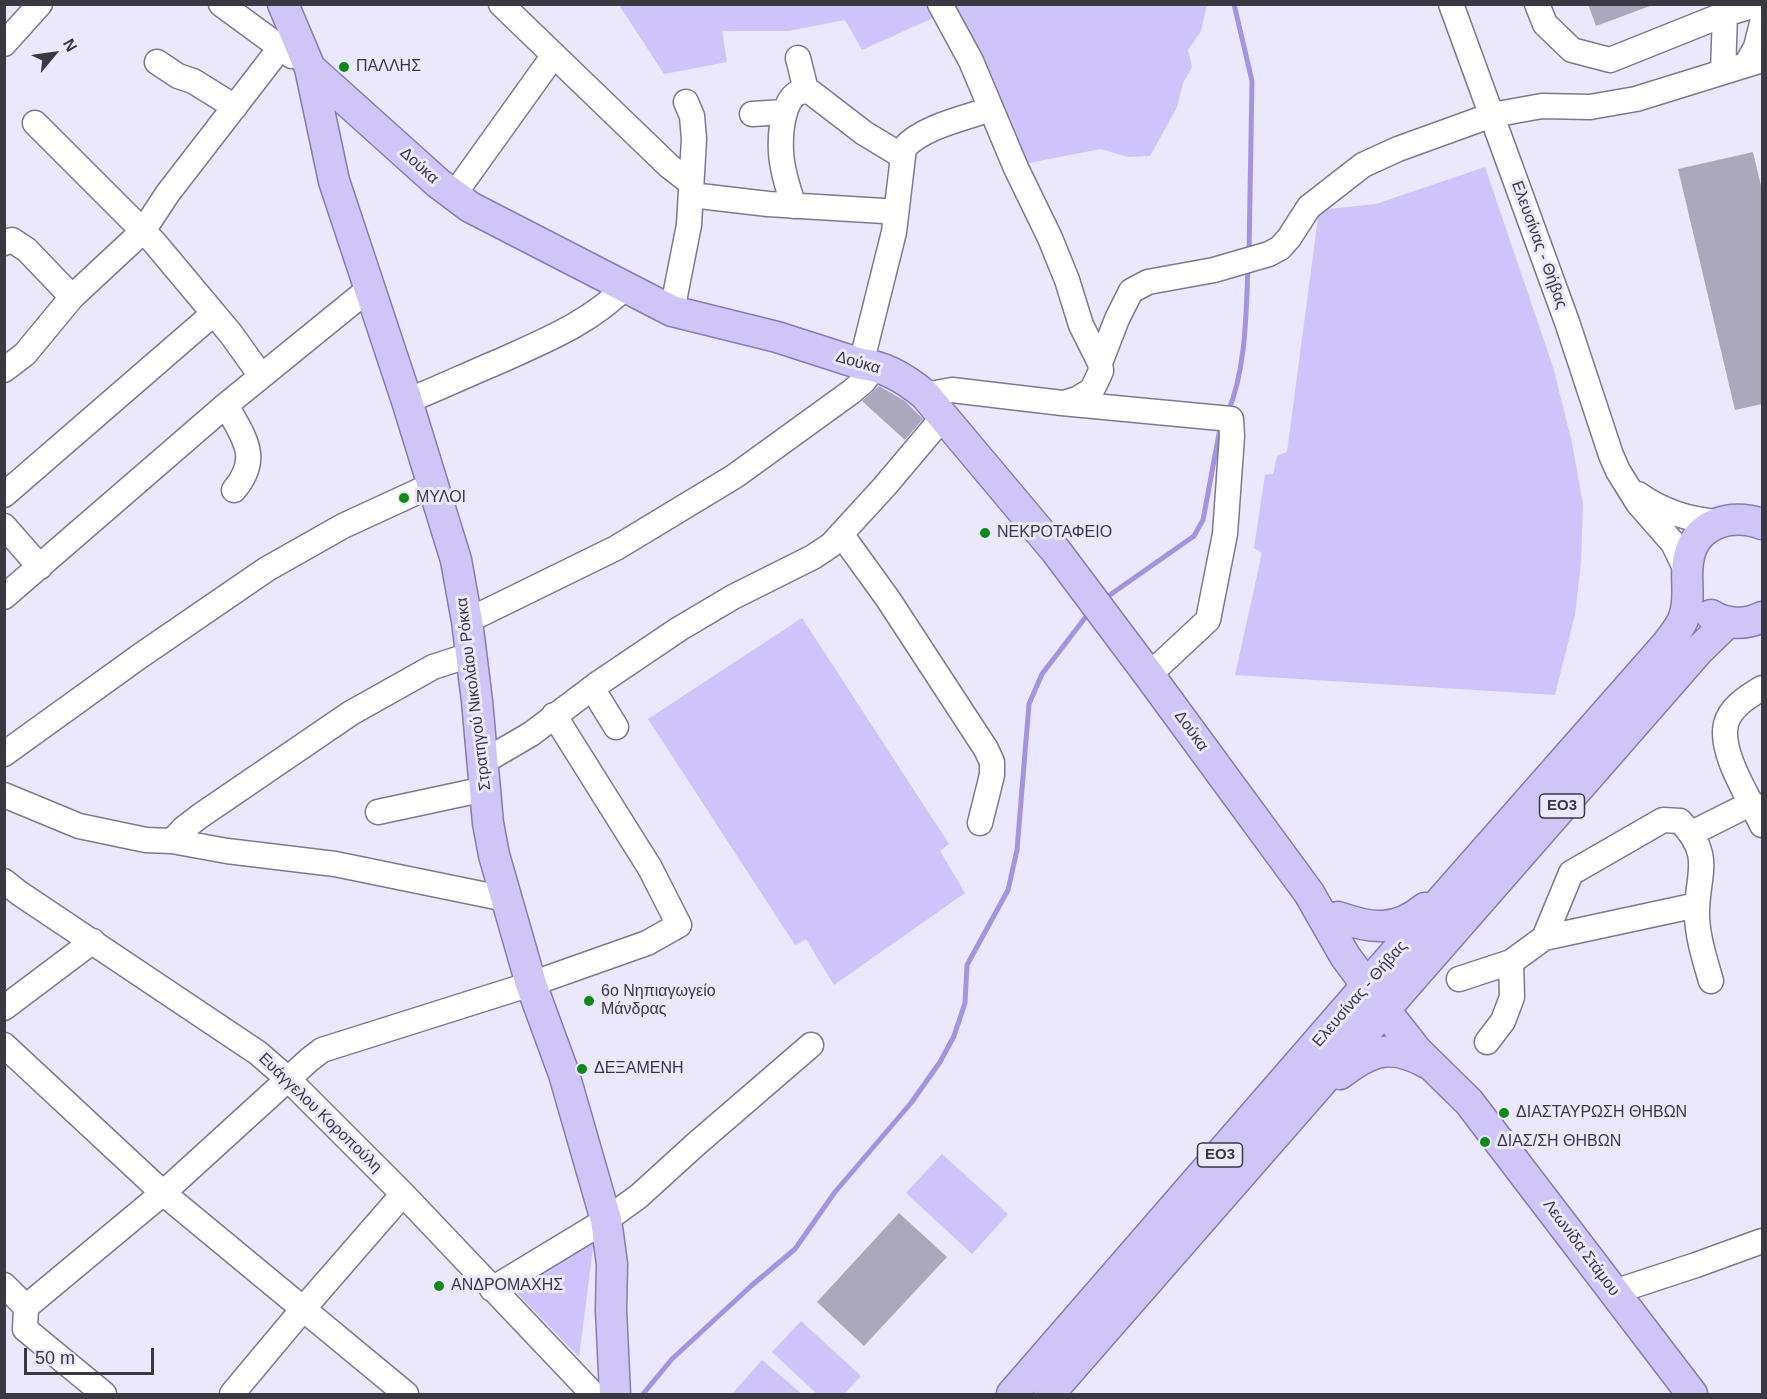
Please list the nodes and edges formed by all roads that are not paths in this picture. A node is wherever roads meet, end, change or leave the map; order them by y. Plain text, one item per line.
1 (40, 4) edge
2 (221, 4) edge
3 (501, 4) edge
4 (940, 4) edge
5 (1451, 4) edge
6 (1537, 4) edge
7 (1759, 4) edge
8 (284, 5) edge
9 (1725, 14) junction
10 (1762, 23) edge
11 (4, 44) edge
12 (280, 48) junction
13 (554, 55) junction
14 (798, 58) dead end
15 (157, 62) dead end
16 (1744, 66) edge
17 (310, 68) junction
18 (806, 90) junction
19 (686, 102) dead end
20 (235, 107) junction
21 (991, 109) junction
22 (785, 112) junction
23 (752, 114) dead end
24 (1492, 115) junction
25 (34, 123) dead end
26 (902, 156) junction
27 (691, 189) junction
28 (453, 196) junction
29 (794, 206) junction
30 (896, 214) junction
31 (143, 231) junction
32 (4, 243) edge
33 (626, 286) junction
34 (370, 288) junction
35 (72, 297) junction
36 (672, 311) junction
37 (213, 314) junction
38 (1100, 363) junction
39 (868, 365) junction
40 (4, 370) edge
41 (261, 376) junction
42 (407, 401) junction
43 (1062, 404) junction
44 (226, 405) junction
45 (935, 406) junction
46 (432, 485) junction
47 (1627, 485) junction
48 (234, 490) dead end
49 (4, 495) edge
50 (1748, 520) edge
51 (4, 526) edge
52 (841, 534) junction
53 (40, 567) junction
54 (1687, 578) junction
55 (4, 597) edge
56 (467, 621) junction
57 (1749, 623) edge
58 (470, 655) junction
59 (1149, 675) junction
60 (592, 687) junction
61 (1762, 688) edge
62 (554, 715) junction
63 (616, 727) dead end
64 (4, 754) edge
65 (484, 775) junction
66 (4, 795) edge
67 (1752, 803) junction
68 (378, 812) dead end
69 (980, 823) dead end
70 (1762, 825) edge
71 (1692, 833) junction
72 (172, 841) junction
73 (4, 881) edge
74 (1458, 882) junction
75 (1309, 893) junction
76 (506, 898) junction
77 (1697, 905) junction
78 (1338, 917) junction
79 (1544, 938) junction
80 (93, 942) junction
81 (1511, 962) junction
82 (1373, 977) junction
83 (1459, 980) dead end
84 (1712, 981) dead end
85 (531, 984) junction
86 (1391, 1001) junction
87 (4, 1008) edge
88 (1487, 1042) dead end
89 (4, 1045) edge
90 (811, 1045) dead end
91 (1430, 1065) junction
92 (288, 1079) junction
93 (1304, 1101) junction
94 (1469, 1102) junction
95 (163, 1194) junction
96 (403, 1194) junction
97 (606, 1220) junction
98 (1762, 1241) edge
99 (4, 1284) edge
100 (492, 1288) junction
101 (1614, 1292) junction
102 (26, 1307) junction
103 (303, 1309) junction
104 (104, 1395) edge
105 (232, 1395) edge
106 (406, 1395) edge
107 (593, 1395) edge
108 (615, 1395) edge
109 (1012, 1395) edge
110 (1049, 1395) edge
111 (1692, 1395) edge

1 - 11 street
2 - 12 street
3 - 13 street
4 - 21 street
5 - 24 street, Ελευσίνας - Θήβας
6 - 9 street
7 - 9 street
8 - 17 main road, Στρατηγού Νικολάου Ρόκκα
9 - 16 street
10 - 16 street
12 - 17 street
12 - 20 street
13 - 27 street
13 - 28 street
14 - 18 street
15 - 20 street
16 - 24 street
17 - 28 main road, Δούκα
17 - 34 main road, Στρατηγού Νικολάου Ρόκκα
18 - 22 street
18 - 26 street
19 - 27 street
20 - 31 street
21 - 26 street
21 - 38 street
22 - 23 street
22 - 29 street
24 - 38 street
24 - 47 street, Ελευσίνας - Θήβας
25 - 31 street
26 - 30 street
27 - 29 street
27 - 36 street
28 - 33 main road, Δούκα
29 - 30 street
30 - 39 street
31 - 35 street
31 - 37 street
32 - 35 street
33 - 36 main road, Δούκα
33 - 42 street
34 - 41 street
34 - 42 main road, Στρατηγού Νικολάου Ρόκκα
35 - 40 street
36 - 39 main road, Δούκα
37 - 41 street
37 - 49 street
38 - 43 street
39 - 45 main road, Δούκα
39 - 56 street
41 - 44 street
42 - 46 main road, Στρατηγού Νικολάου Ρόκκα
43 - 45 street
43 - 59 street
44 - 48 street
44 - 53 street
45 - 52 street
45 - 59 main road, Δούκα
46 - 56 main road, Στρατηγού Νικολάου Ρόκκα
46 - 64 street
47 - 50 street
47 - 54 street, Ελευσίνας - Θήβας
50 - 54 main road, Ελευσίνας - Θήβας / ΕΟ3
51 - 53 street
52 - 60 street
52 - 69 street
53 - 55 street
54 - 57 main road, Ελευσίνας - Θήβας / ΕΟ3
54 - 74 main road, Ελευσίνας - Θήβας / ΕΟ3
56 - 58 main road, Στρατηγού Νικολάου Ρόκκα
57 - 86 main road, Ελευσίνας - Θήβας / ΕΟ3
58 - 65 main road, Στρατηγού Νικολάου Ρόκκα
58 - 72 street
59 - 75 main road, Δούκα
60 - 62 street
60 - 63 street
61 - 67 street
62 - 65 street
62 - 85 street
65 - 68 street
65 - 76 main road, Στρατηγού Νικολάου Ρόκκα
66 - 72 street
67 - 70 street
67 - 71 street
71 - 77 street
71 - 79 street
72 - 76 street
73 - 80 street, Ευάγγελου Κοροπούλη
74 - 78 main road, ΕΟ3
74 - 82 main road, Ελευσίνας - Θήβας / ΕΟ3
75 - 78 main road, Δούκα
75 - 82 main road, Δούκα
76 - 85 main road, Στρατηγού Νικολάου Ρόκκα
77 - 79 street
77 - 84 street
78 - 82 main road, Δούκα
79 - 81 street
80 - 87 street
80 - 92 street, Ευάγγελου Κοροπούλη
81 - 83 street
81 - 88 street
82 - 86 main road, Δούκα
82 - 109 main road, Ελευσίνας - Θήβας / ΕΟ3
85 - 92 street
85 - 97 main road, Στρατηγού Νικολάου Ρόκκα
86 - 91 main road, Λεωνίδα Στάμου
86 - 93 main road, Ελευσίνας - Θήβας / ΕΟ3
86 - 94 main road, Λεωνίδα Στάμου
89 - 95 street
90 - 97 street
91 - 93 main road, ΕΟ3
91 - 94 main road, Λεωνίδα Στάμου
92 - 95 street
92 - 96 street, Ευάγγελου Κοροπούλη
93 - 110 main road, Ελευσίνας - Θήβας / ΕΟ3
94 - 101 main road, Λεωνίδα Στάμου
95 - 102 street
95 - 103 street
96 - 100 street, Ευάγγελου Κοροπούλη
96 - 103 street
97 - 100 street
97 - 108 main road, Στρατηγού Νικολάου Ρόκκα
98 - 101 street
99 - 102 street
100 - 107 street, Ευάγγελου Κοροπούλη
101 - 111 main road, Λεωνίδα Στάμου
102 - 104 street
103 - 105 street
103 - 106 street

